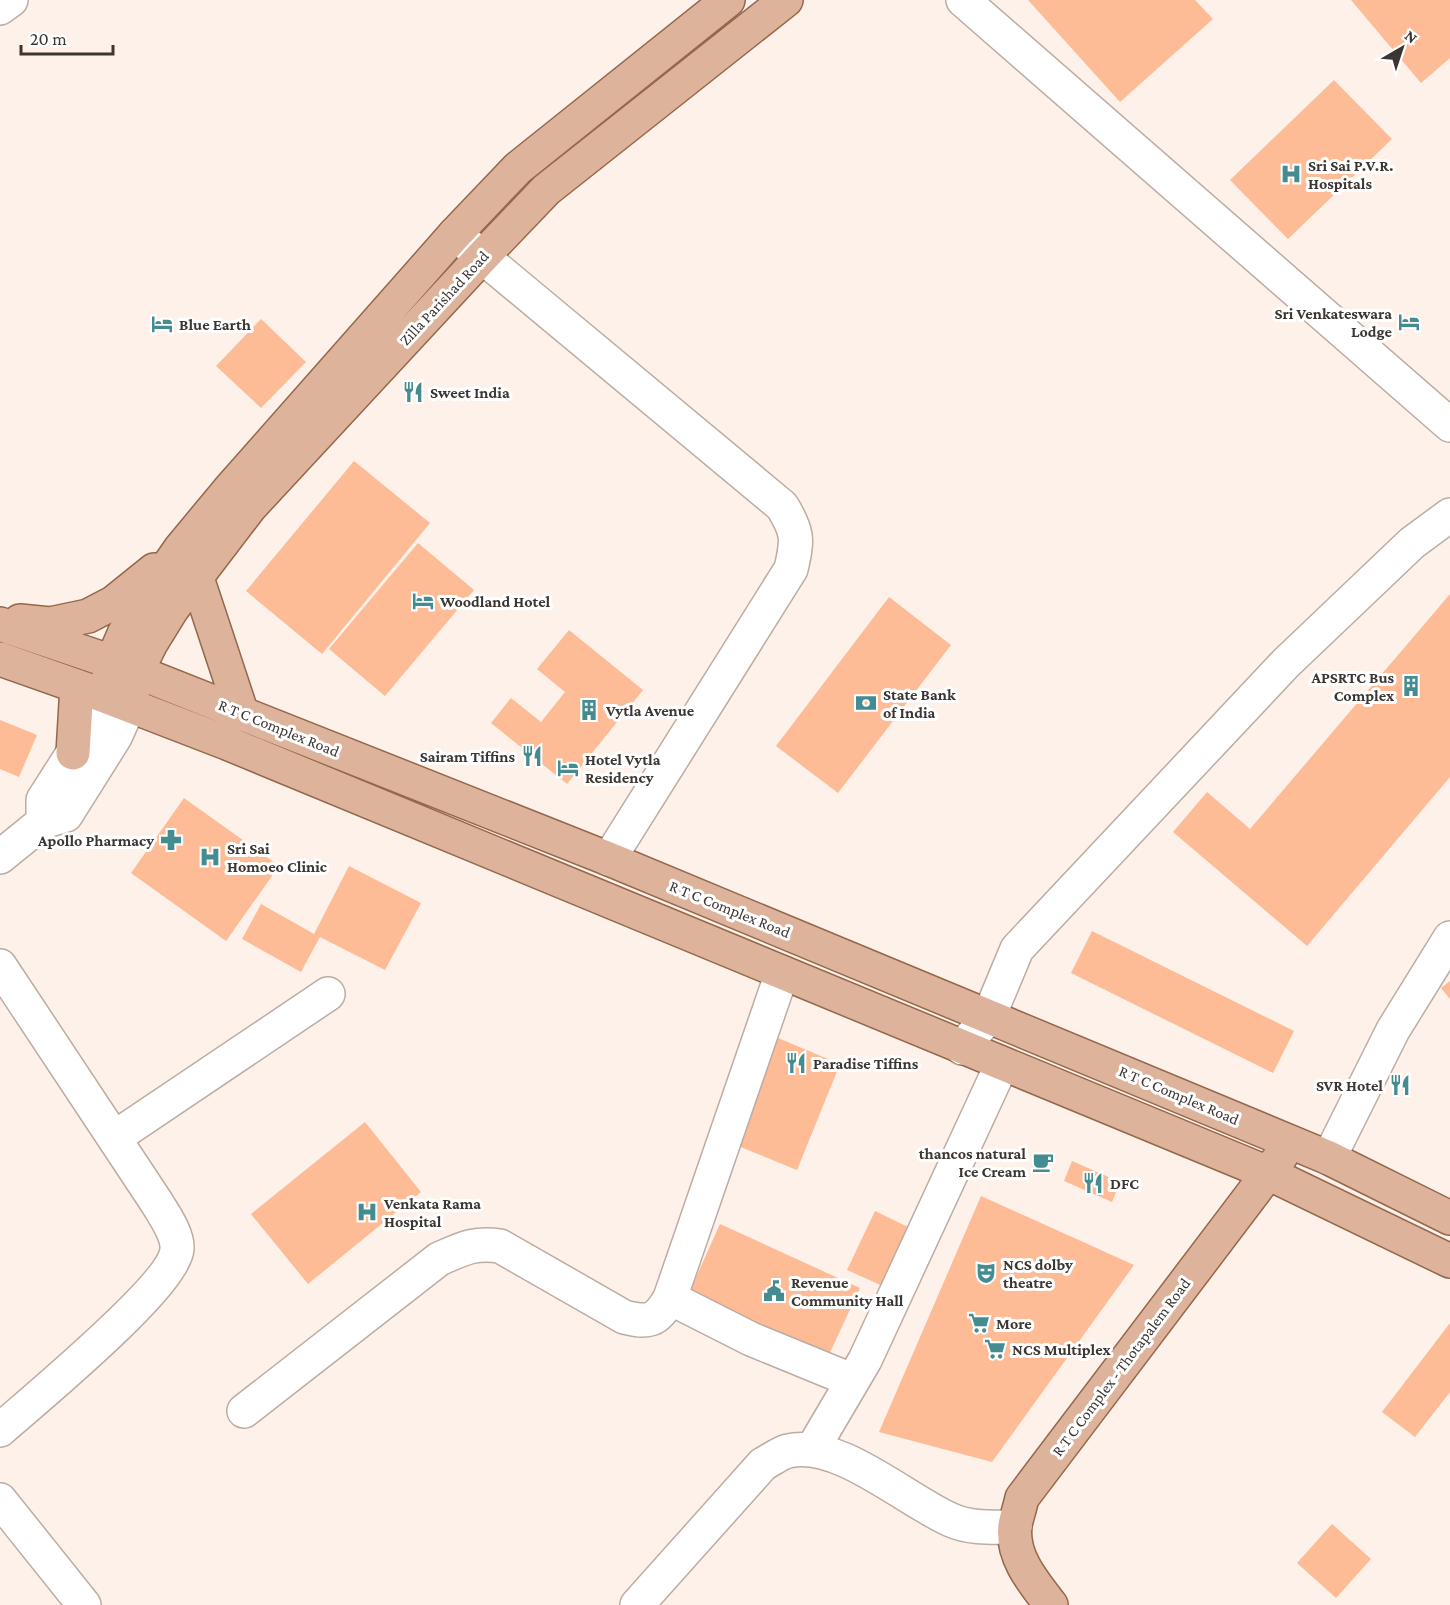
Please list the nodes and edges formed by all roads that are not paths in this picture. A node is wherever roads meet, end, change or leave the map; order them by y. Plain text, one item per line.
1 (11, 0) edge
2 (728, 0) edge
3 (786, 0) edge
4 (963, 0) edge
5 (0, 8) edge
6 (455, 234) junction
7 (482, 257) junction
8 (340, 387) junction
9 (1450, 425) edge
10 (1450, 515) edge
11 (188, 562) junction
12 (0, 622) edge
13 (0, 659) edge
14 (124, 667) junction
15 (104, 696) junction
16 (242, 714) junction
17 (43, 822) junction
18 (0, 857) edge
19 (609, 859) junction
20 (1450, 938) edge
21 (0, 966) edge
22 (782, 973) junction
23 (328, 994) dead end
24 (989, 1016) junction
25 (962, 1048) junction
26 (1002, 1064) junction
27 (114, 1138) junction
28 (1291, 1143) junction
29 (1329, 1158) junction
30 (1268, 1173) junction
31 (1450, 1218) edge
32 (1450, 1261) edge
33 (670, 1298) junction
34 (851, 1380) junction
35 (244, 1411) dead end
36 (0, 1430) edge
37 (812, 1450) junction
38 (0, 1500) edge
39 (1015, 1527) junction
40 (84, 1605) edge
41 (637, 1605) edge
42 (1051, 1605) edge

1 - 5 street
2 - 6 main road, Zilla Parishad Road
3 - 7 main road, Zilla Parishad Road
4 - 9 street
6 - 7 street
6 - 8 main road, Zilla Parishad Road
7 - 8 main road, Zilla Parishad Road
7 - 19 street
8 - 11 main road, Zilla Parishad Road
10 - 24 street
11 - 12 main road
11 - 14 main road, Zilla Parishad Road
11 - 14 main road
11 - 16 main road
12 - 14 main road, R T C Complex Road
13 - 15 main road, R T C Complex Road
14 - 15 main road
14 - 16 main road, R T C Complex Road
15 - 17 street
15 - 17 street
15 - 22 main road, R T C Complex Road
16 - 19 main road, R T C Complex Road
17 - 18 street
19 - 24 main road, R T C Complex Road
20 - 29 street
21 - 27 street
22 - 25 main road, R T C Complex Road
22 - 33 street
23 - 27 street
24 - 25 street
24 - 28 main road, R T C Complex Road
25 - 26 main road, R T C Complex Road
26 - 30 main road, R T C Complex Road
26 - 34 street
27 - 36 street
28 - 29 main road, R T C Complex Road
28 - 30 main road, R T C Complex - Thotapalem Road
29 - 31 main road, R T C Complex Road
30 - 32 main road, R T C Complex Road
30 - 39 main road, R T C Complex - Thotapalem Road
33 - 34 street
33 - 35 street
34 - 37 street
37 - 39 street
37 - 41 street
38 - 40 street
39 - 42 main road, R T C Complex - Thotapalem Road

